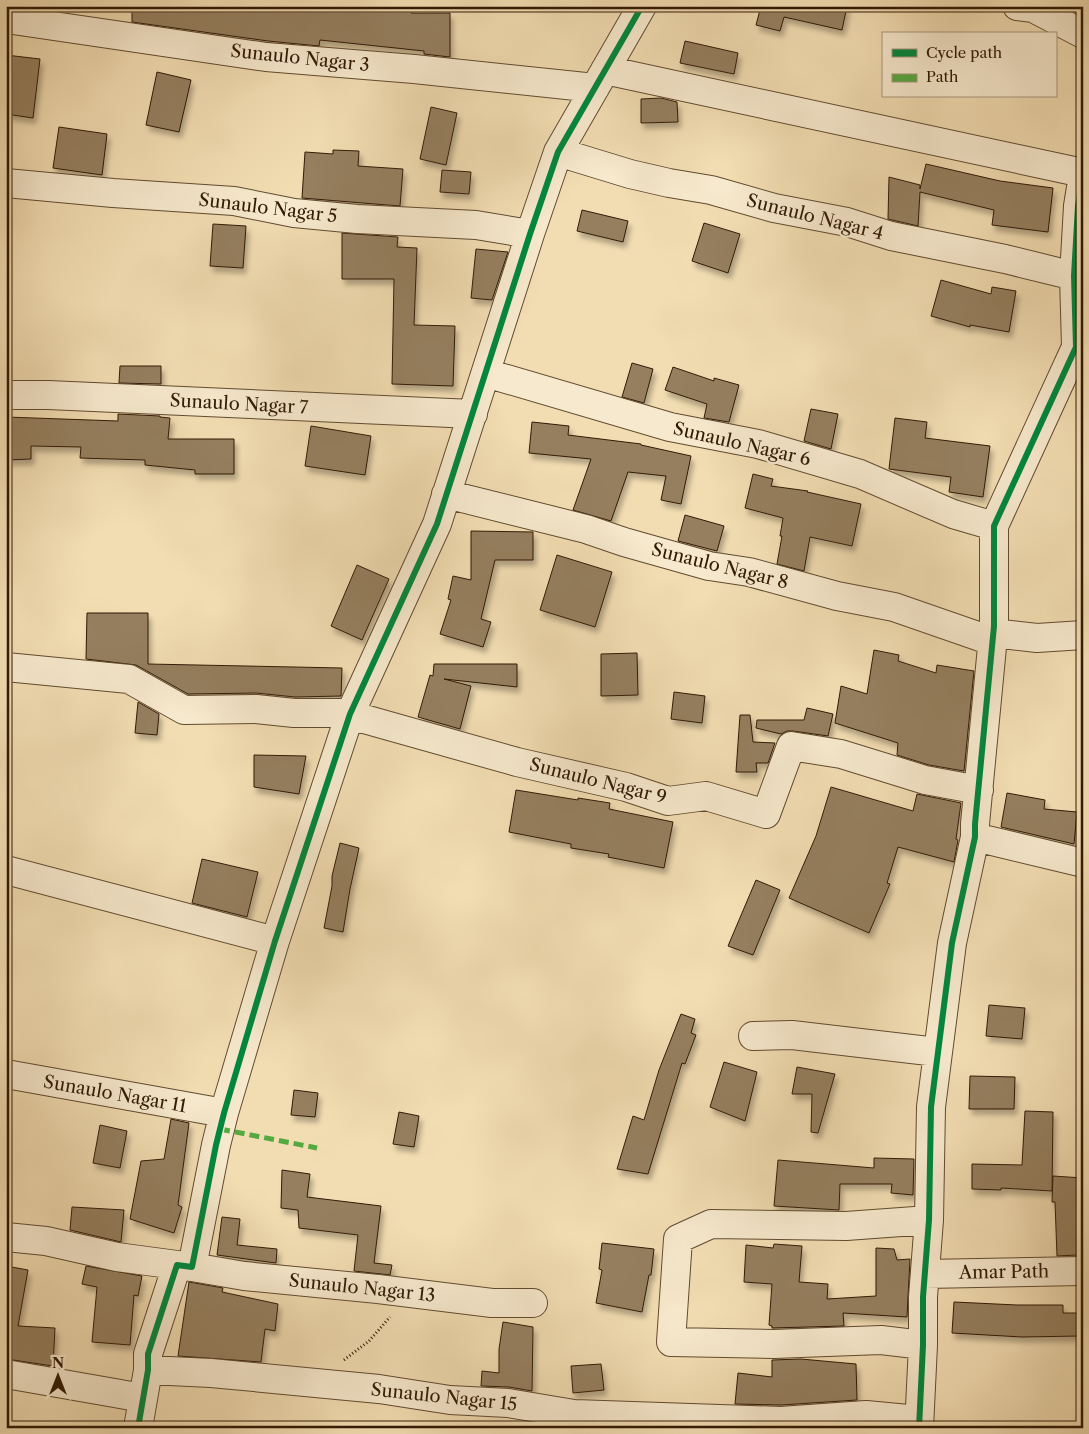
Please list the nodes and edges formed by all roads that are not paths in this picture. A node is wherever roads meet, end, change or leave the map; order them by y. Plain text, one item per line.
1 (642, 6) edge
2 (1017, 6) edge
3 (6, 19) edge
4 (1083, 34) edge
5 (600, 79) junction
6 (558, 152) junction
7 (1083, 174) edge
8 (6, 183) edge
9 (1080, 206) edge
10 (530, 234) junction
11 (1074, 276) junction
12 (1080, 348) edge
13 (486, 374) junction
14 (6, 395) edge
15 (473, 414) junction
16 (446, 494) junction
17 (994, 526) junction
18 (1083, 635) edge
19 (992, 637) junction
20 (6, 667) edge
21 (350, 714) junction
22 (979, 790) junction
23 (975, 837) junction
24 (1083, 863) edge
25 (6, 870) edge
26 (275, 941) junction
27 (754, 1036) dead end
28 (937, 1052) junction
29 (6, 1074) edge
30 (224, 1113) junction
31 (929, 1220) junction
32 (6, 1237) edge
33 (185, 1266) junction
34 (1083, 1271) edge
35 (925, 1274) junction
36 (533, 1303) dead end
37 (923, 1345) junction
38 (148, 1370) junction
39 (6, 1374) edge
40 (143, 1398) junction
41 (919, 1424) edge
42 (138, 1428) edge

1 - 5 street
2 - 4 street
3 - 5 street, Sunaulo Nagar 3
5 - 6 street
5 - 7 street, Sunaulo Nagar 3
6 - 10 street
6 - 11 street, Sunaulo Nagar 4
7 - 9 street
8 - 10 street, Sunaulo Nagar 5
9 - 11 street
10 - 13 street
11 - 12 street
12 - 17 street
13 - 15 street
13 - 17 street, Sunaulo Nagar 6
14 - 15 street, Sunaulo Nagar 7
15 - 16 street
16 - 19 street, Sunaulo Nagar 8
16 - 21 street
17 - 19 street
18 - 19 street, Sunaulo Nagar 8
19 - 22 street
20 - 21 street
21 - 22 street, Sunaulo Nagar 9
21 - 26 street
22 - 23 street
23 - 24 street
23 - 28 street
25 - 26 street
26 - 30 street
27 - 28 street
28 - 31 street
29 - 30 street, Sunaulo Nagar 11
30 - 33 street
31 - 35 street
31 - 37 street
32 - 33 street, Sunaulo Nagar 13
33 - 36 street, Sunaulo Nagar 13
33 - 38 street
34 - 35 street, Amar Path
35 - 37 street
37 - 41 street
38 - 40 street
38 - 41 street, Sunaulo Nagar 15
39 - 40 street
40 - 42 street

